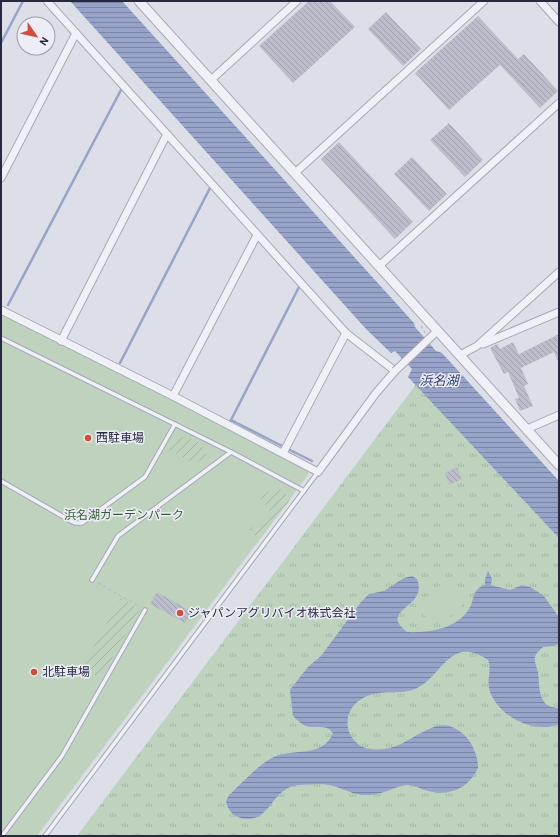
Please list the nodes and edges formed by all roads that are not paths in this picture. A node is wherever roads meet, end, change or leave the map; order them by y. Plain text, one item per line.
1 (47, 1) edge
2 (140, 1) edge
3 (297, 1) edge
4 (484, 1) edge
5 (540, 1) edge
6 (559, 22) edge
7 (76, 33) junction
8 (211, 80) junction
9 (559, 103) edge
10 (167, 134) junction
11 (295, 173) junction
12 (1, 178) edge
13 (257, 235) junction
14 (379, 266) junction
15 (559, 272) edge
16 (1, 310) edge
17 (559, 312) edge
18 (436, 332) junction
19 (346, 333) junction
20 (1, 338) edge
21 (60, 341) junction
22 (477, 346) junction
23 (460, 355) junction
24 (395, 371) junction
25 (173, 396) junction
26 (559, 415) edge
27 (175, 424) junction
28 (527, 429) junction
29 (231, 452) junction
30 (283, 453) junction
31 (559, 465) edge
32 (318, 472) junction
33 (1, 481) edge
34 (304, 491) junction
35 (92, 580) road end
36 (145, 610) road end
37 (2, 836) edge
38 (45, 836) edge

1 - 7 street
2 - 8 street
3 - 8 street
4 - 11 street
5 - 6 street
7 - 10 street
7 - 12 street
8 - 11 street
9 - 14 street
10 - 13 street
10 - 21 street
11 - 14 street
13 - 19 street
13 - 25 street
14 - 18 street
15 - 22 street
16 - 21 street
17 - 22 street
18 - 23 street
18 - 24 street, bridge
19 - 24 street
19 - 30 street
20 - 27 lane
21 - 25 street
22 - 23 street
23 - 28 street
24 - 32 street
25 - 30 street
26 - 28 street
27 - 29 lane
27 - 33 lane
28 - 31 street
29 - 34 lane
29 - 35 lane
30 - 32 street
32 - 34 lane
34 - 38 lane
36 - 37 lane

